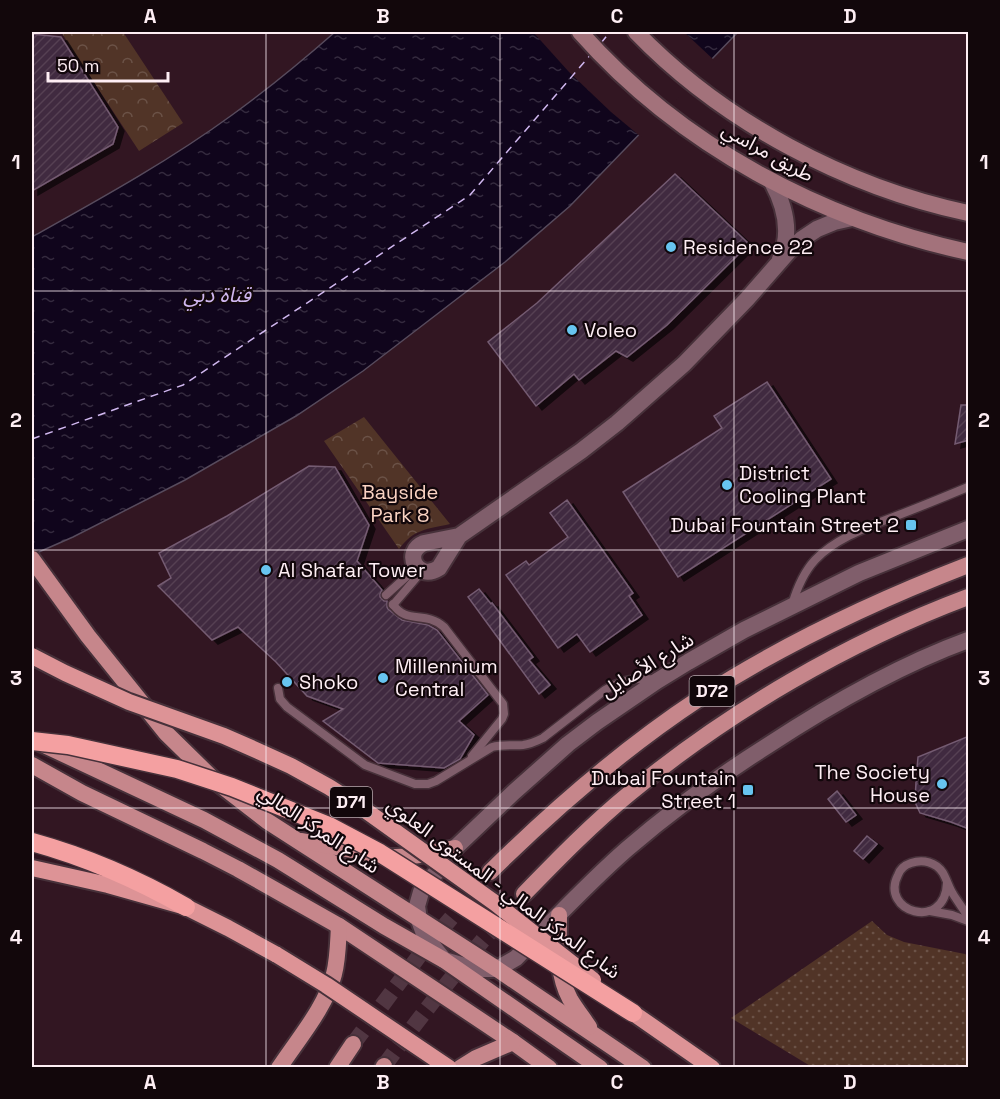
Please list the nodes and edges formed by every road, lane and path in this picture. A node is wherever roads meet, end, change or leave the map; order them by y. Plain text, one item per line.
1 (580, 32) edge
2 (636, 32) edge
3 (767, 179) junction
4 (969, 213) edge
5 (852, 218) junction
6 (969, 252) edge
7 (777, 265) junction
8 (969, 487) edge
9 (969, 529) edge
10 (459, 536) junction
11 (32, 559) edge
12 (969, 565) edge
13 (419, 569) junction
14 (386, 595) dead end
15 (969, 597) edge
16 (792, 605) junction
17 (969, 640) edge
18 (32, 656) edge
19 (657, 681) junction
20 (278, 688) dead end
21 (32, 740) edge
22 (469, 760) junction
23 (32, 765) edge
24 (294, 839) junction
25 (32, 842) edge
26 (455, 848) junction
27 (32, 868) edge
28 (490, 872) tunnel mouth
29 (947, 884) junction
30 (524, 894) tunnel mouth
31 (396, 905) junction
32 (186, 907) junction
33 (929, 911) junction
34 (559, 915) junction
35 (969, 919) edge
36 (419, 920) junction
37 (339, 926) junction
38 (384, 926) junction
39 (444, 960) junction
40 (497, 969) junction
41 (633, 1013) junction
42 (593, 1033) junction
43 (513, 1042) junction
44 (353, 1044) tunnel mouth
45 (279, 1068) edge
46 (337, 1068) edge
47 (449, 1068) edge
48 (460, 1068) edge
49 (549, 1068) edge
50 (600, 1068) edge
51 (643, 1068) edge
52 (712, 1068) edge

1 - 3 main road, طريق مراسي
2 - 4 main road, طريق مراسي
3 - 5 main road, طريق مراسي
3 - 7 street
5 - 6 main road, طريق مراسي
5 - 7 street
7 - 10 street
8 - 16 lane
9 - 16 street, شارع الأصايل
10 - 13 street
10 - 13 street
11 - 24 main road, شارع المركز المالي
12 - 28 main road, D72
13 - 14 lane
13 - 22 lane
15 - 30 main road, D72
16 - 19 street, شارع الأصايل
17 - 34 street
18 - 41 highway, شارع المركز المالي - المستوى العلوي / D71, bridge
19 - 22 lane
19 - 26 street, شارع الأصايل
20 - 22 lane
21 - 38 main road
21 - 41 highway, bridge
23 - 37 main road
24 - 26 main road
24 - 31 main road, شارع المركز المالي
25 - 32 highway
26 - 36 street, شارع الأصايل
27 - 32 highway
29 - 33 lane
29 - 33 lane
29 - 35 lane
31 - 36 main road, شارع المركز المالي
31 - 38 main road
32 - 47 highway, bridge
33 - 35 lane
34 - 40 street
34 - 42 main road
36 - 39 street
36 - 40 main road, شارع المركز المالي
37 - 43 main road
37 - 45 main road
38 - 39 main road
39 - 40 street
39 - 50 main road
40 - 42 main road, شارع المركز المالي
41 - 52 highway, شارع المركز المالي - المستوى العلوي / D71
42 - 51 main road, شارع المركز المالي
43 - 48 main road
43 - 49 main road
44 - 46 main road

